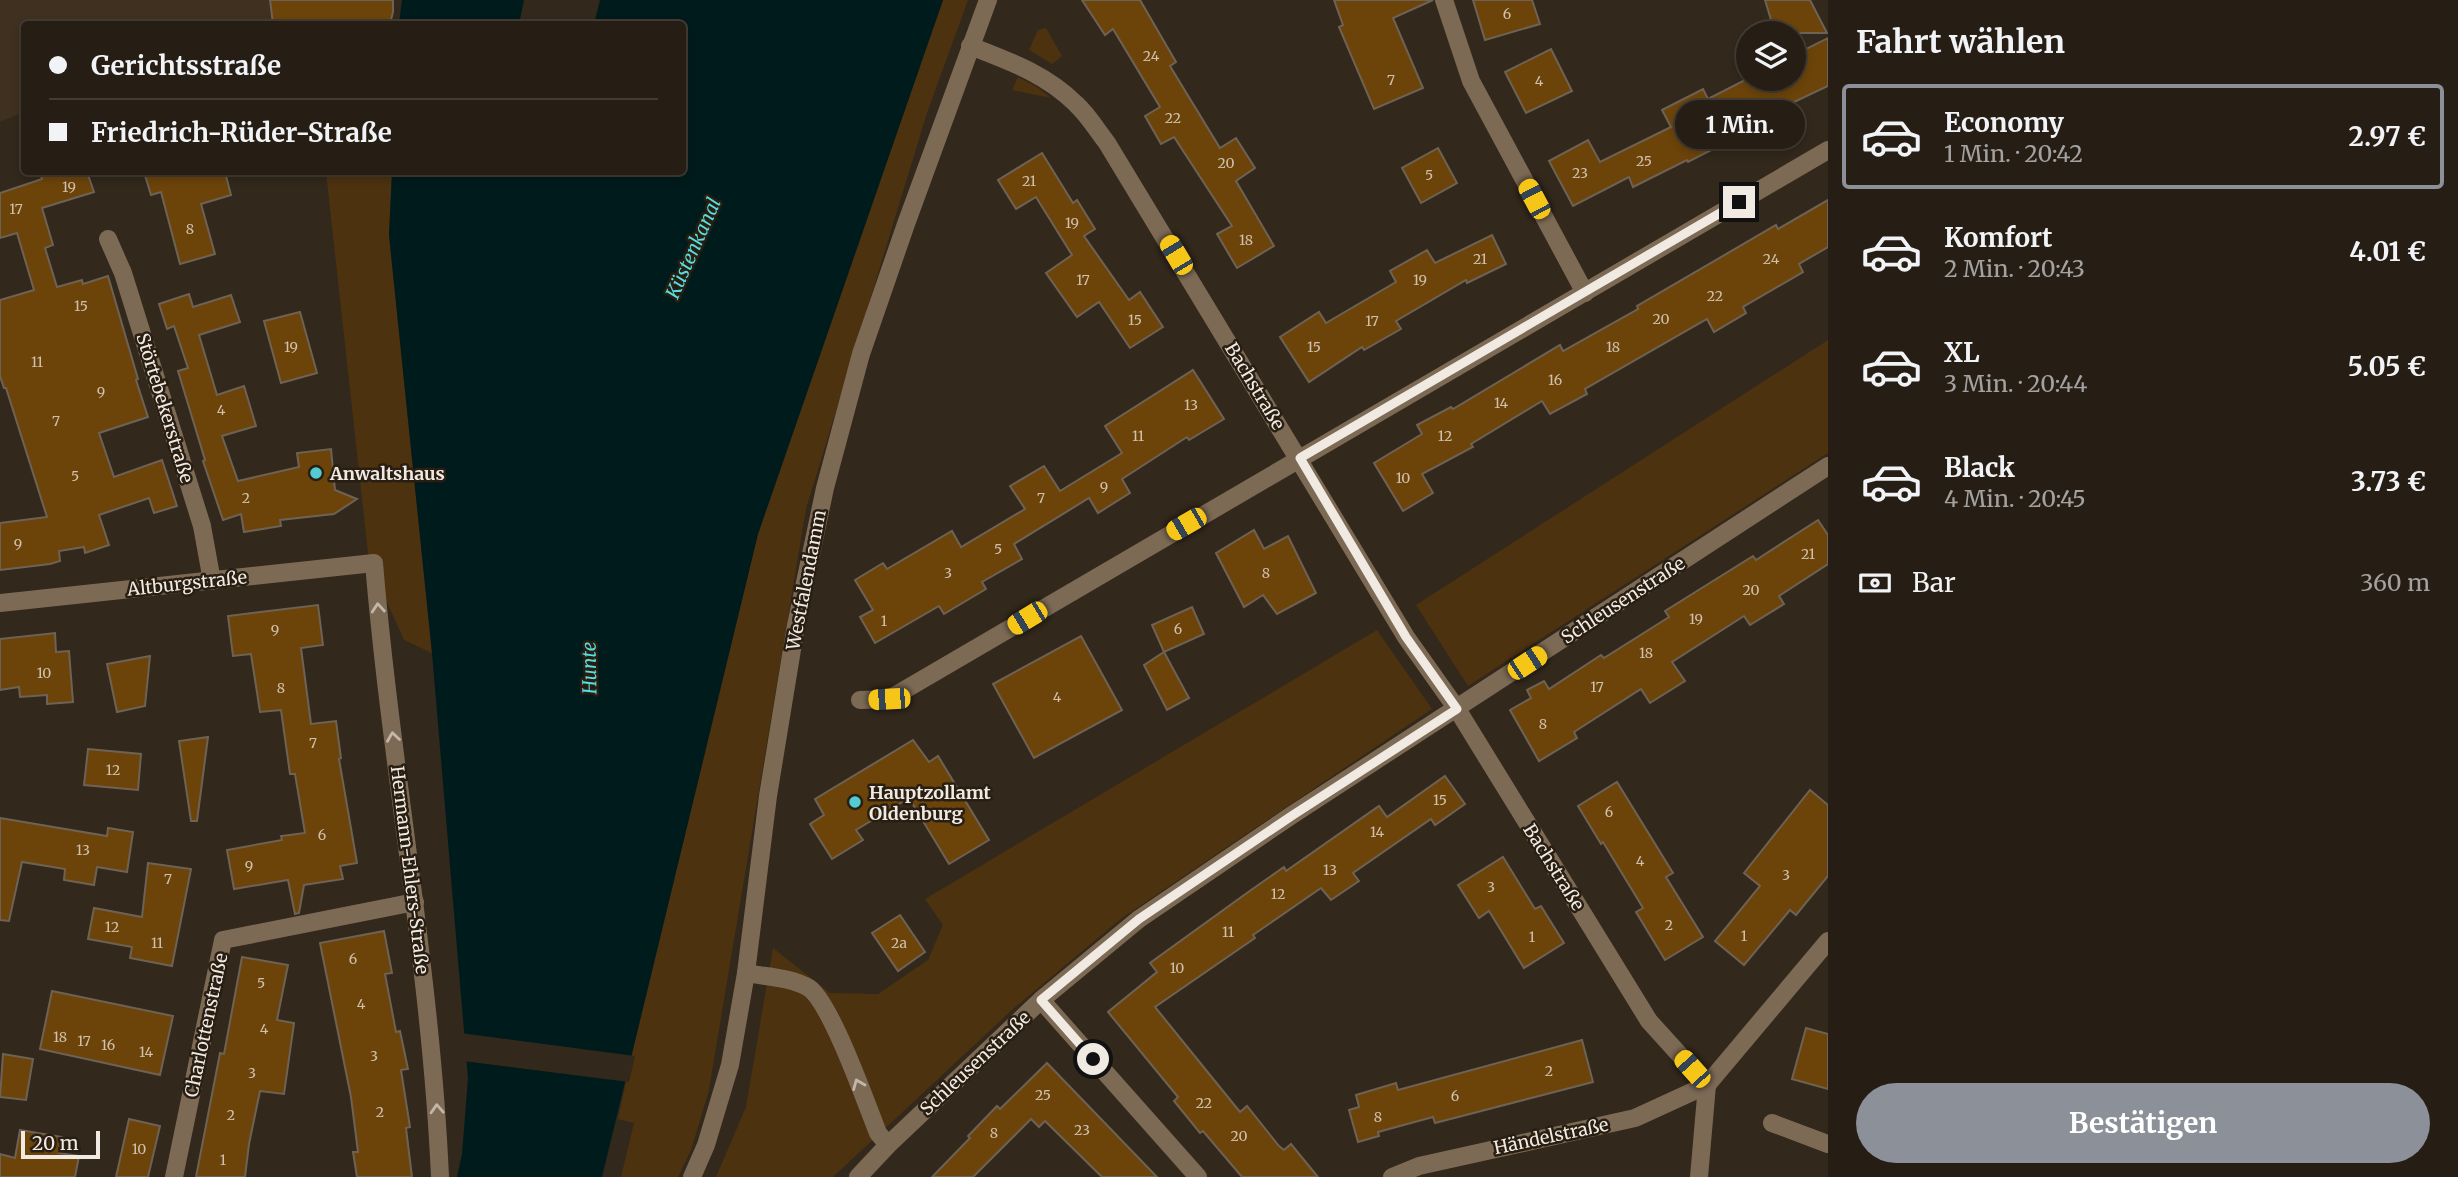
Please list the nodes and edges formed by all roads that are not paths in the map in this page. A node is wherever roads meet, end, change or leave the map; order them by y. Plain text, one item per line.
1 (988, 0) edge
2 (1444, 0) edge
3 (970, 46) junction
4 (1828, 150) edge
5 (108, 239) dead end
6 (1585, 293) junction
7 (1300, 458) junction
8 (1828, 466) edge
9 (374, 563) joint
10 (212, 581) junction
11 (0, 603) edge
12 (860, 700) dead end
13 (1457, 709) junction
14 (415, 902) junction
15 (1828, 941) edge
16 (746, 974) junction
17 (1041, 1000) junction
18 (1707, 1085) junction
19 (1772, 1123) dead end
20 (1828, 1144) edge
21 (888, 1145) junction
22 (174, 1177) edge
23 (440, 1177) edge
24 (692, 1177) edge
25 (858, 1177) edge
26 (1198, 1177) edge
27 (1392, 1177) edge
28 (1699, 1177) edge

1 - 3 street, Westfalendamm
2 - 6 street
3 - 7 street, Bachstraße
3 - 16 street, Westfalendamm
4 - 6 street
5 - 10 street, Störtebekerstraße
6 - 7 street
7 - 12 street
7 - 13 street, Bachstraße
8 - 13 street, Schleusenstraße
9 - 10 street, Altburgstraße
14 -> 9 street, Hermann-Ehlers-Straße
10 - 11 street, Altburgstraße
13 - 17 street, Schleusenstraße
13 - 18 street, Bachstraße
14 - 22 street, Charlottenstraße
23 -> 14 street, Hermann-Ehlers-Straße
15 - 18 street
21 -> 16 street
16 - 24 street, Westfalendamm
17 - 21 street, Schleusenstraße
17 - 26 street
18 - 27 street, Händelstraße
18 - 28 street
19 - 20 street
21 - 25 street, Schleusenstraße

